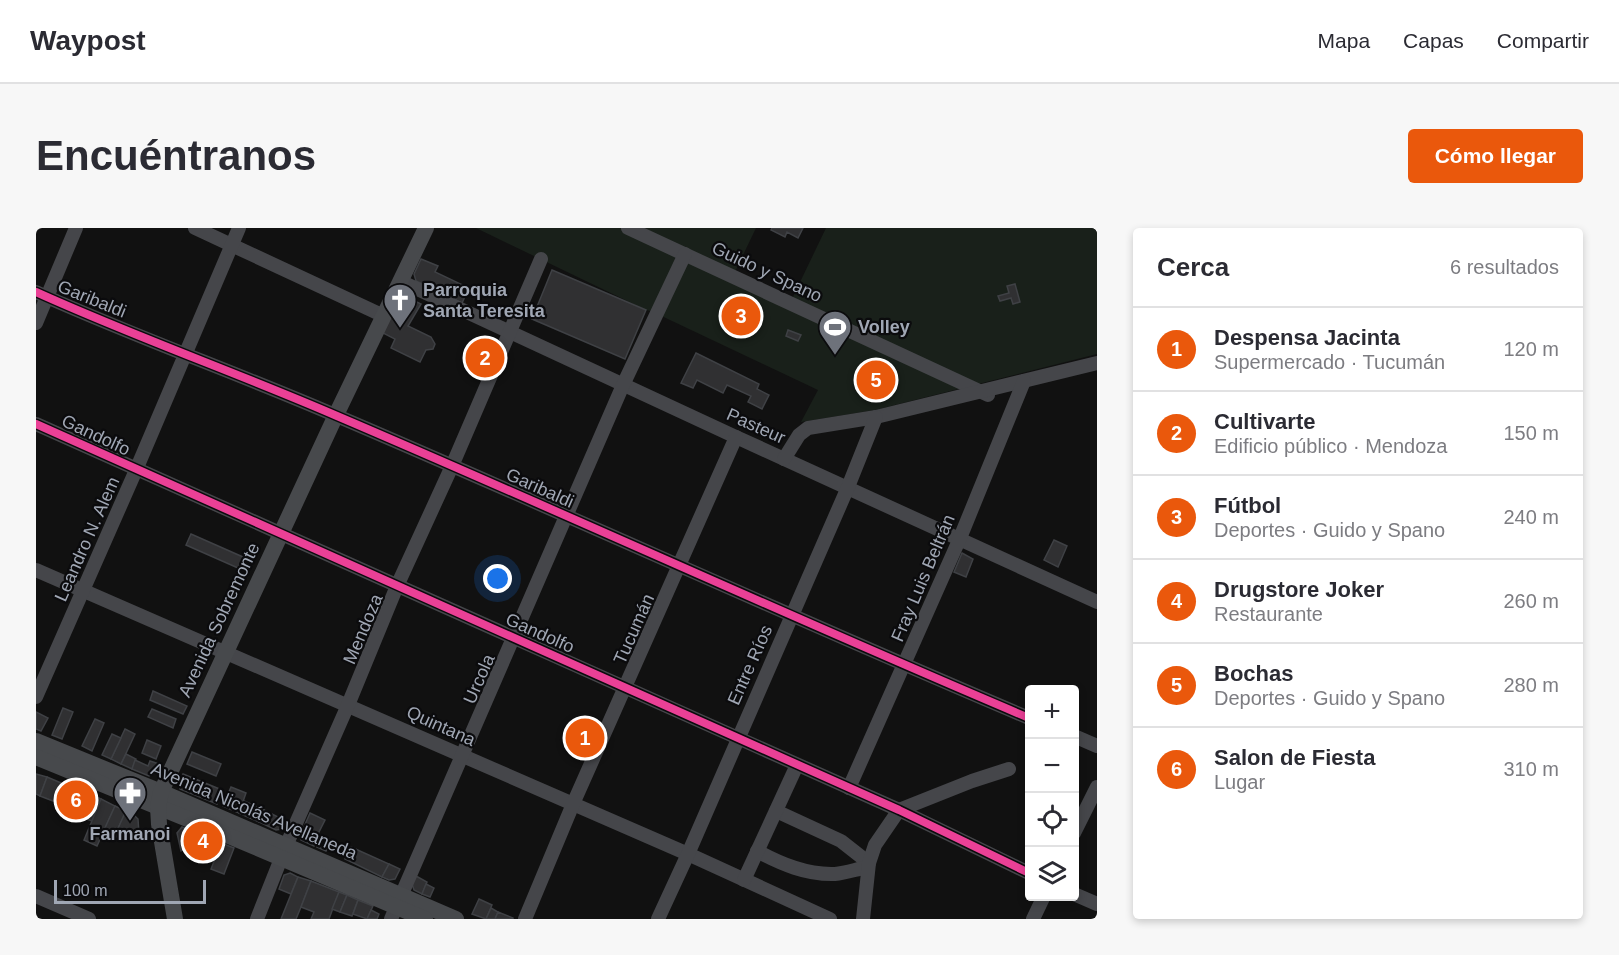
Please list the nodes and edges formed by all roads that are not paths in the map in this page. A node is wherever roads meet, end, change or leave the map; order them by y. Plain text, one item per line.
1 (76, 228) edge
2 (195, 228) edge
3 (239, 228) edge
4 (426, 228) edge
5 (628, 228) edge
6 (232, 245) junction
7 (685, 254) junction
8 (541, 259) dead end
9 (400, 282) junction
10 (42, 295) edge
11 (384, 316) junction
12 (36, 323) edge
13 (509, 332) junction
14 (186, 354) junction
15 (1097, 363) edge
16 (1097, 368) edge
17 (1024, 384) junction
18 (623, 385) junction
19 (984, 393) junction
20 (336, 415) junction
21 (874, 421) junction
22 (36, 424) edge
23 (736, 437) junction
24 (784, 459) junction
25 (452, 466) junction
26 (136, 470) junction
27 (848, 488) junction
28 (566, 516) junction
29 (281, 534) junction
30 (960, 538) junction
31 (679, 565) junction
32 (36, 570) edge
33 (398, 586) junction
34 (84, 591) junction
35 (1097, 602) edge
36 (792, 615) junction
37 (513, 638) junction
38 (226, 652) junction
39 (904, 665) junction
40 (625, 688) junction
41 (36, 697) edge
42 (348, 705) junction
43 (1025, 716) edge
44 (738, 738) junction
45 (1079, 738) edge
46 (36, 741) edge
47 (1097, 746) edge
48 (462, 755) junction
49 (36, 758) edge
50 (797, 765) junction
51 (1009, 769) dead end
52 (1097, 787) edge
53 (849, 788) junction
54 (159, 800) junction
55 (573, 804) junction
56 (899, 810) junction
57 (776, 811) junction
58 (1079, 823) edge
59 (757, 851) junction
60 (284, 852) junction
61 (688, 854) junction
62 (868, 865) junction
63 (1025, 871) edge
64 (744, 880) junction
65 (36, 896) edge
66 (1079, 896) edge
67 (1042, 901) edge
68 (1097, 904) edge
69 (396, 907) edge
70 (89, 919) edge
71 (175, 919) edge
72 (257, 919) edge
73 (425, 919) edge
74 (456, 919) edge
75 (525, 919) edge
76 (658, 919) edge
77 (830, 919) edge
78 (863, 919) edge
79 (1033, 919) edge

1 - 10 street
2 - 6 street
3 - 6 street, Leandro N. Alem
4 - 9 main road, Avenida Sobremonte
5 - 7 street, Guido y Spano
6 - 11 street
6 - 14 street, Leandro N. Alem
7 - 18 street, Urcola
7 - 19 street, Guido y Spano
8 - 13 street, Mendoza
9 - 11 main road, Avenida Sobremonte
9 - 13 street, Pasteur
10 - 12 street
10 - 14 street, Garibaldi
11 - 20 main road, Avenida Sobremonte
13 - 18 street, Pasteur
13 - 25 street, Mendoza
14 - 20 street, Garibaldi
14 - 26 street, Leandro N. Alem
15 - 17 street
16 - 17 street
17 - 19 street
17 - 30 street, Fray Luis Beltrán
18 - 23 street, Pasteur
18 - 28 street, Urcola
19 - 21 street
20 - 25 street, Garibaldi
20 - 29 main road, Avenida Sobremonte
21 - 24 street
21 - 27 street, Entre Ríos
22 - 26 street, Gandolfo
23 - 24 street, Pasteur
23 - 31 street, Tucumán
24 - 27 street, Pasteur
25 - 28 street, Garibaldi
25 - 33 street, Mendoza
26 - 29 street, Gandolfo
26 - 34 street, Leandro N. Alem
27 - 30 street, Pasteur
27 - 36 street, Entre Ríos
28 - 31 street, Garibaldi
28 - 37 street, Urcola
29 - 33 street, Gandolfo
29 - 38 main road, Avenida Sobremonte
30 - 35 street, Pasteur
30 - 39 street, Fray Luis Beltrán
31 - 36 street, Garibaldi
31 - 40 street, Tucumán
32 - 34 street, Quintana
33 - 37 street, Gandolfo
33 - 42 street, Mendoza
34 - 38 street, Quintana
34 - 41 street, Leandro N. Alem
36 - 39 street, Garibaldi
36 - 44 street, Entre Ríos
37 - 40 street, Gandolfo
37 - 48 street, Urcola
38 - 42 street, Quintana
38 - 54 main road, Avenida Sobremonte
39 - 43 street, Garibaldi
39 - 53 street, Fray Luis Beltrán
40 - 44 street, Gandolfo
40 - 55 street, Tucumán
42 - 48 street, Quintana
42 - 60 street, Mendoza
44 - 50 street, Gandolfo
44 - 61 street, Entre Ríos
45 - 47 street
46 - 54 main road, Avenida Nicolás Avellaneda
48 - 55 street, Quintana
48 - 69 street, Urcola
49 - 54 main road, Avenida Nicolás Avellaneda
50 - 53 street, Gandolfo
50 - 57 street
51 - 56 street
52 - 58 street
53 - 56 street, Gandolfo
54 - 60 main road, Avenida Nicolás Avellaneda
54 - 71 main road
55 - 61 street, Quintana
55 - 75 street, Tucumán
56 - 62 street
56 - 63 street, Gandolfo
57 - 59 street
57 - 62 street
59 - 62 street
59 - 64 street
60 - 69 main road, Avenida Nicolás Avellaneda
60 - 72 street, Mendoza
61 - 64 street, Quintana
61 - 76 street, Entre Ríos
62 - 78 street
64 - 77 street, Quintana
65 - 70 street
66 - 68 street
67 - 79 street
69 - 73 main road, Avenida Nicolás Avellaneda
69 - 74 main road, Avenida Nicolás Avellaneda

